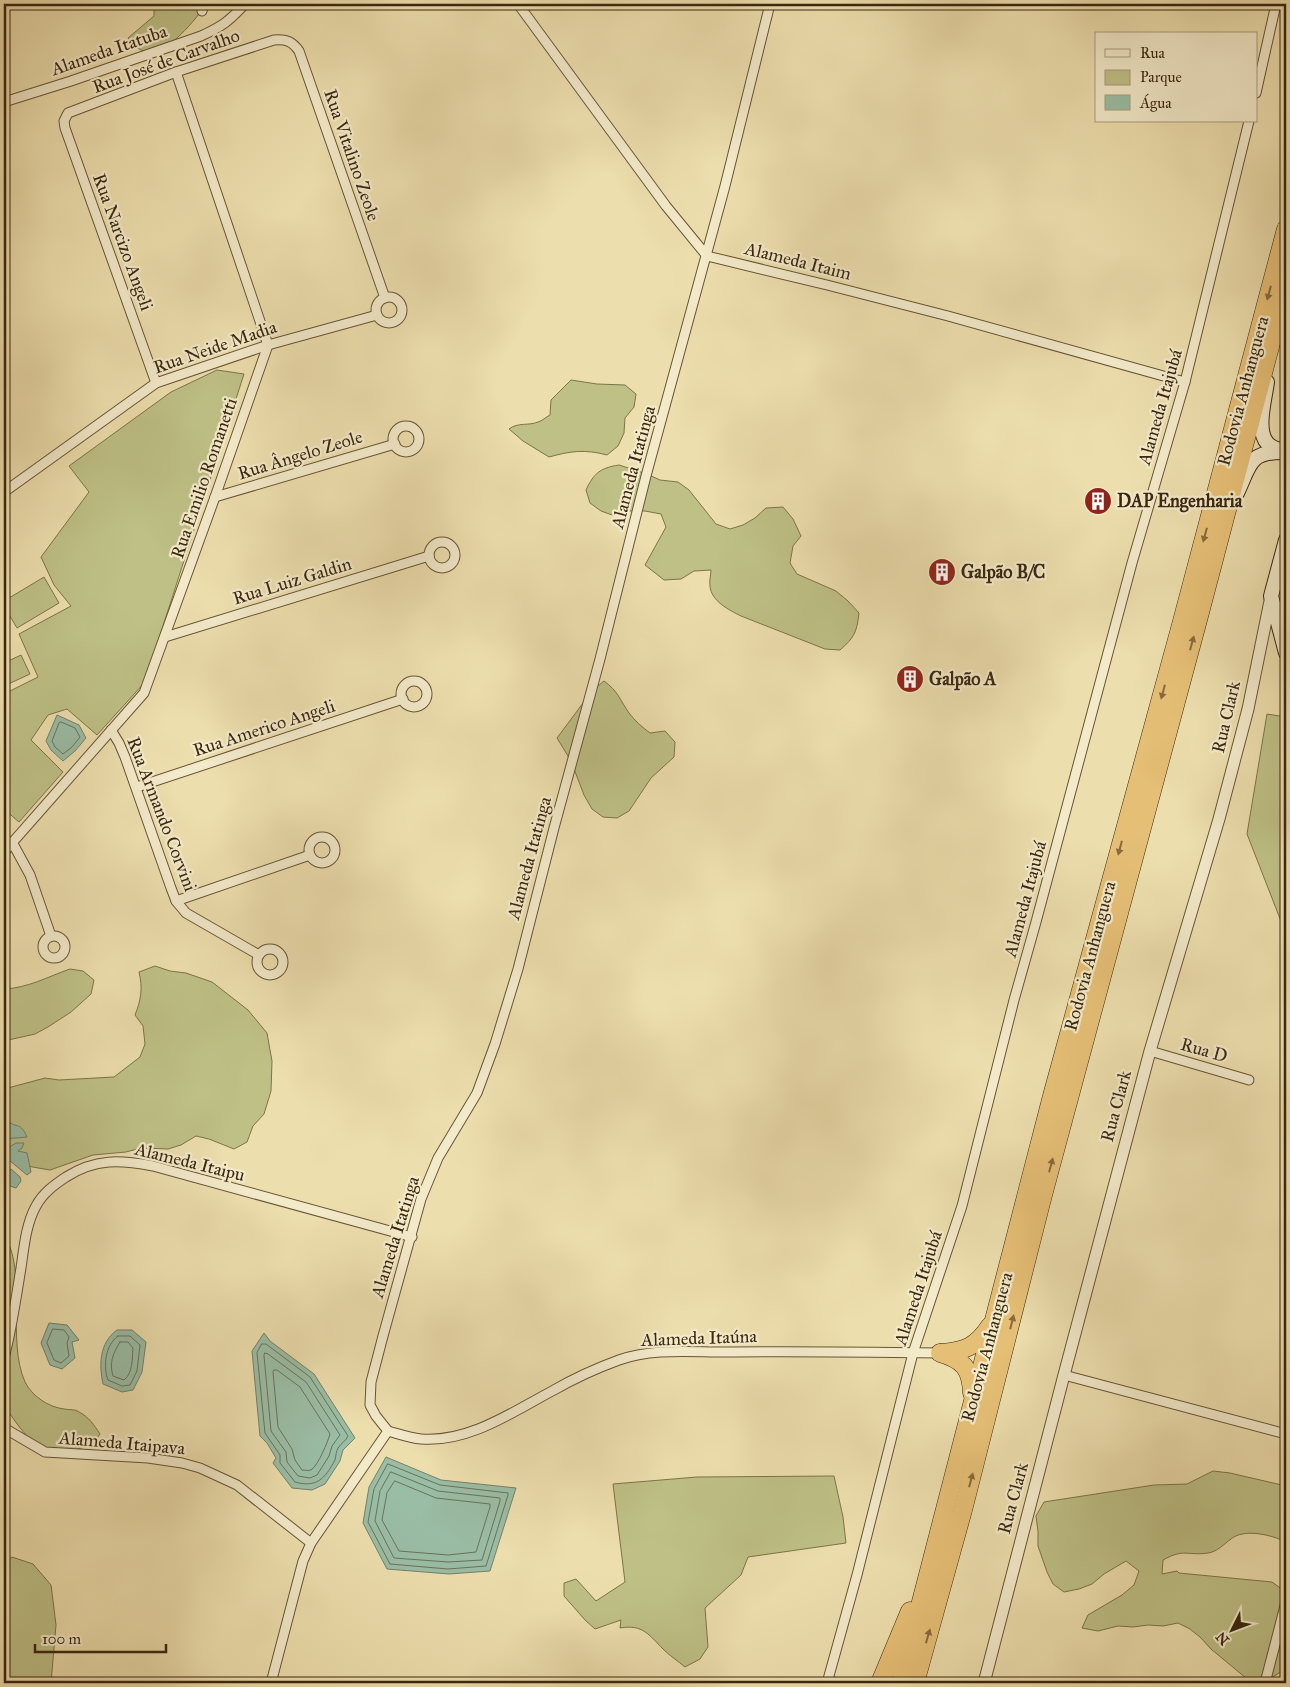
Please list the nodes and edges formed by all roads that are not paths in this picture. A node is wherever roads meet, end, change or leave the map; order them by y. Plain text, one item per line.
1 (245, 4) edge
2 (518, 4) edge
3 (770, 4) edge
4 (1276, 4) edge
5 (274, 40) joint
6 (176, 72) junction
7 (1258, 84) edge
8 (4, 102) edge
9 (68, 113) joint
10 (1249, 122) edge
11 (1286, 229) edge
12 (707, 256) junction
13 (1286, 286) edge
14 (384, 298) junction
15 (377, 315) junction
16 (1271, 343) junction
17 (268, 345) junction
18 (156, 382) junction
19 (1185, 382) junction
20 (395, 444) dead end
21 (4, 492) edge
22 (215, 497) junction
23 (1225, 516) junction
24 (1286, 540) edge
25 (429, 556) dead end
26 (1271, 596) junction
27 (165, 637) junction
28 (1286, 653) edge
29 (403, 699) dead end
30 (112, 730) junction
31 (136, 787) junction
32 (12, 842) junction
33 (4, 852) edge
34 (310, 855) dead end
35 (176, 901) junction
36 (51, 936) dead end
37 (259, 955) dead end
38 (1150, 1051) junction
39 (1249, 1080) dead end
40 (412, 1236) junction
41 (994, 1320) junction
42 (913, 1353) junction
43 (940, 1353) junction
44 (4, 1358) edge
45 (1064, 1375) junction
46 (972, 1405) junction
47 (4, 1428) edge
48 (388, 1432) junction
49 (1286, 1434) edge
50 (311, 1543) junction
51 (928, 1577) junction
52 (1286, 1602) edge
53 (271, 1683) edge
54 (826, 1683) edge
55 (880, 1683) edge
56 (900, 1683) edge
57 (915, 1683) edge
58 (984, 1683) edge
59 (1266, 1683) edge

1 - 8 street, Alameda Itatuba
2 - 12 street
3 - 12 street, Alameda Itatinga
4 - 7 street
5 - 6 street, Rua José de Carvalho
5 - 14 street, Rua Vitalino Zeole
6 - 9 street, Rua José de Carvalho
6 - 17 street
9 - 18 street, Rua Narcizo Angeli
10 - 19 street, Alameda Itajubá
11 -> 41 highway, Rodovia Anhanguera
12 - 19 street, Alameda Itaim
12 - 40 street, Alameda Itatinga
13 - 16 highway, Rodovia Anhanguera
14 - 15 street
14 - 15 street
15 - 17 street, Rua Neide Madia
16 - 23 highway, Rodovia Anhanguera
16 - 23 main road
17 - 18 street, Rua Neide Madia
17 - 22 street, Rua Emilio Romanetti
18 - 21 street, Rua Neide Madia
19 - 42 street, Alameda Itajubá
20 - 22 street, Rua Ângelo Zeole
22 - 27 street, Rua Emilio Romanetti
57 -> 23 highway, Rodovia Anhanguera
24 - 26 main road, Rua Clark
25 - 27 street, Rua Luiz Galdin
26 - 28 main road
26 - 38 street, Rua Clark
27 - 30 street, Rua Emilio Romanetti
29 - 31 street, Rua Americo Angeli
30 - 31 street, Rua Armando Corvini
30 - 32 street, Rua Emilio Romanetti
31 - 35 street, Rua Armando Corvini
32 - 33 street, Rua Emilio Romanetti
32 - 36 street
34 - 35 street
35 - 37 street, Rua Armando Corvini
38 - 39 street, Rua D
38 - 45 street, Rua Clark
40 - 44 street, Alameda Itaipu
40 - 48 street, Alameda Itatinga
41 - 43 highway
41 - 46 highway, Rodovia Anhanguera
42 - 43 street, Alameda Itaúna
42 - 48 street, Alameda Itaúna
42 - 54 street, Alameda Itajubá
43 - 46 highway
45 - 49 street
45 - 58 street, Rua Clark
46 - 51 highway, Rodovia Anhanguera
47 - 50 street, Alameda Itaipava
48 - 50 street
50 - 53 street
51 - 55 highway
51 - 56 highway, Rodovia Anhanguera
52 - 59 street

